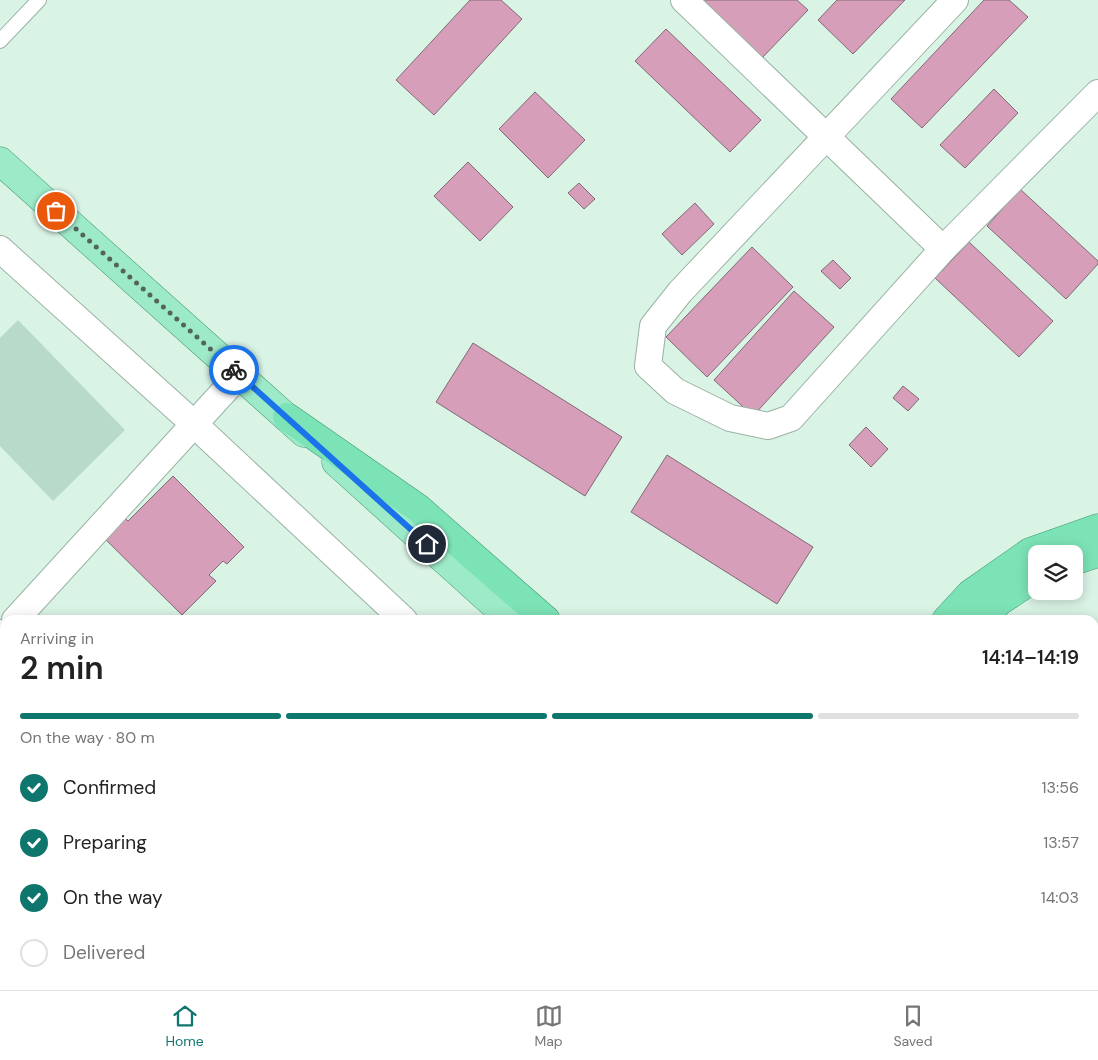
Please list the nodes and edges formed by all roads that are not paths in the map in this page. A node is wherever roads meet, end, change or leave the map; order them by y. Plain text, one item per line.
1 (39, 0) edge
2 (684, 0) edge
3 (955, 0) edge
4 (0, 41) edge
5 (1098, 93) edge
6 (825, 136) junction
7 (0, 161) edge
8 (0, 249) edge
9 (943, 249) junction
10 (240, 374) junction
11 (287, 417) junction
12 (194, 424) junction
13 (1098, 528) edge
14 (1098, 553) edge
15 (1083, 558) edge
16 (1028, 582) edge
17 (20, 615) edge
18 (399, 615) edge
19 (505, 615) edge
20 (540, 615) edge
21 (951, 615) edge
22 (984, 615) edge

1 - 4 lane
2 - 6 street
3 - 6 street
5 - 9 street
6 - 9 street
6 - 9 street
7 - 10 main road
8 - 12 street
10 - 11 main road
10 - 12 street
11 - 19 main road
11 - 20 highway
12 - 17 street
12 - 18 street
13 - 21 highway
14 - 15 highway
16 - 22 highway

